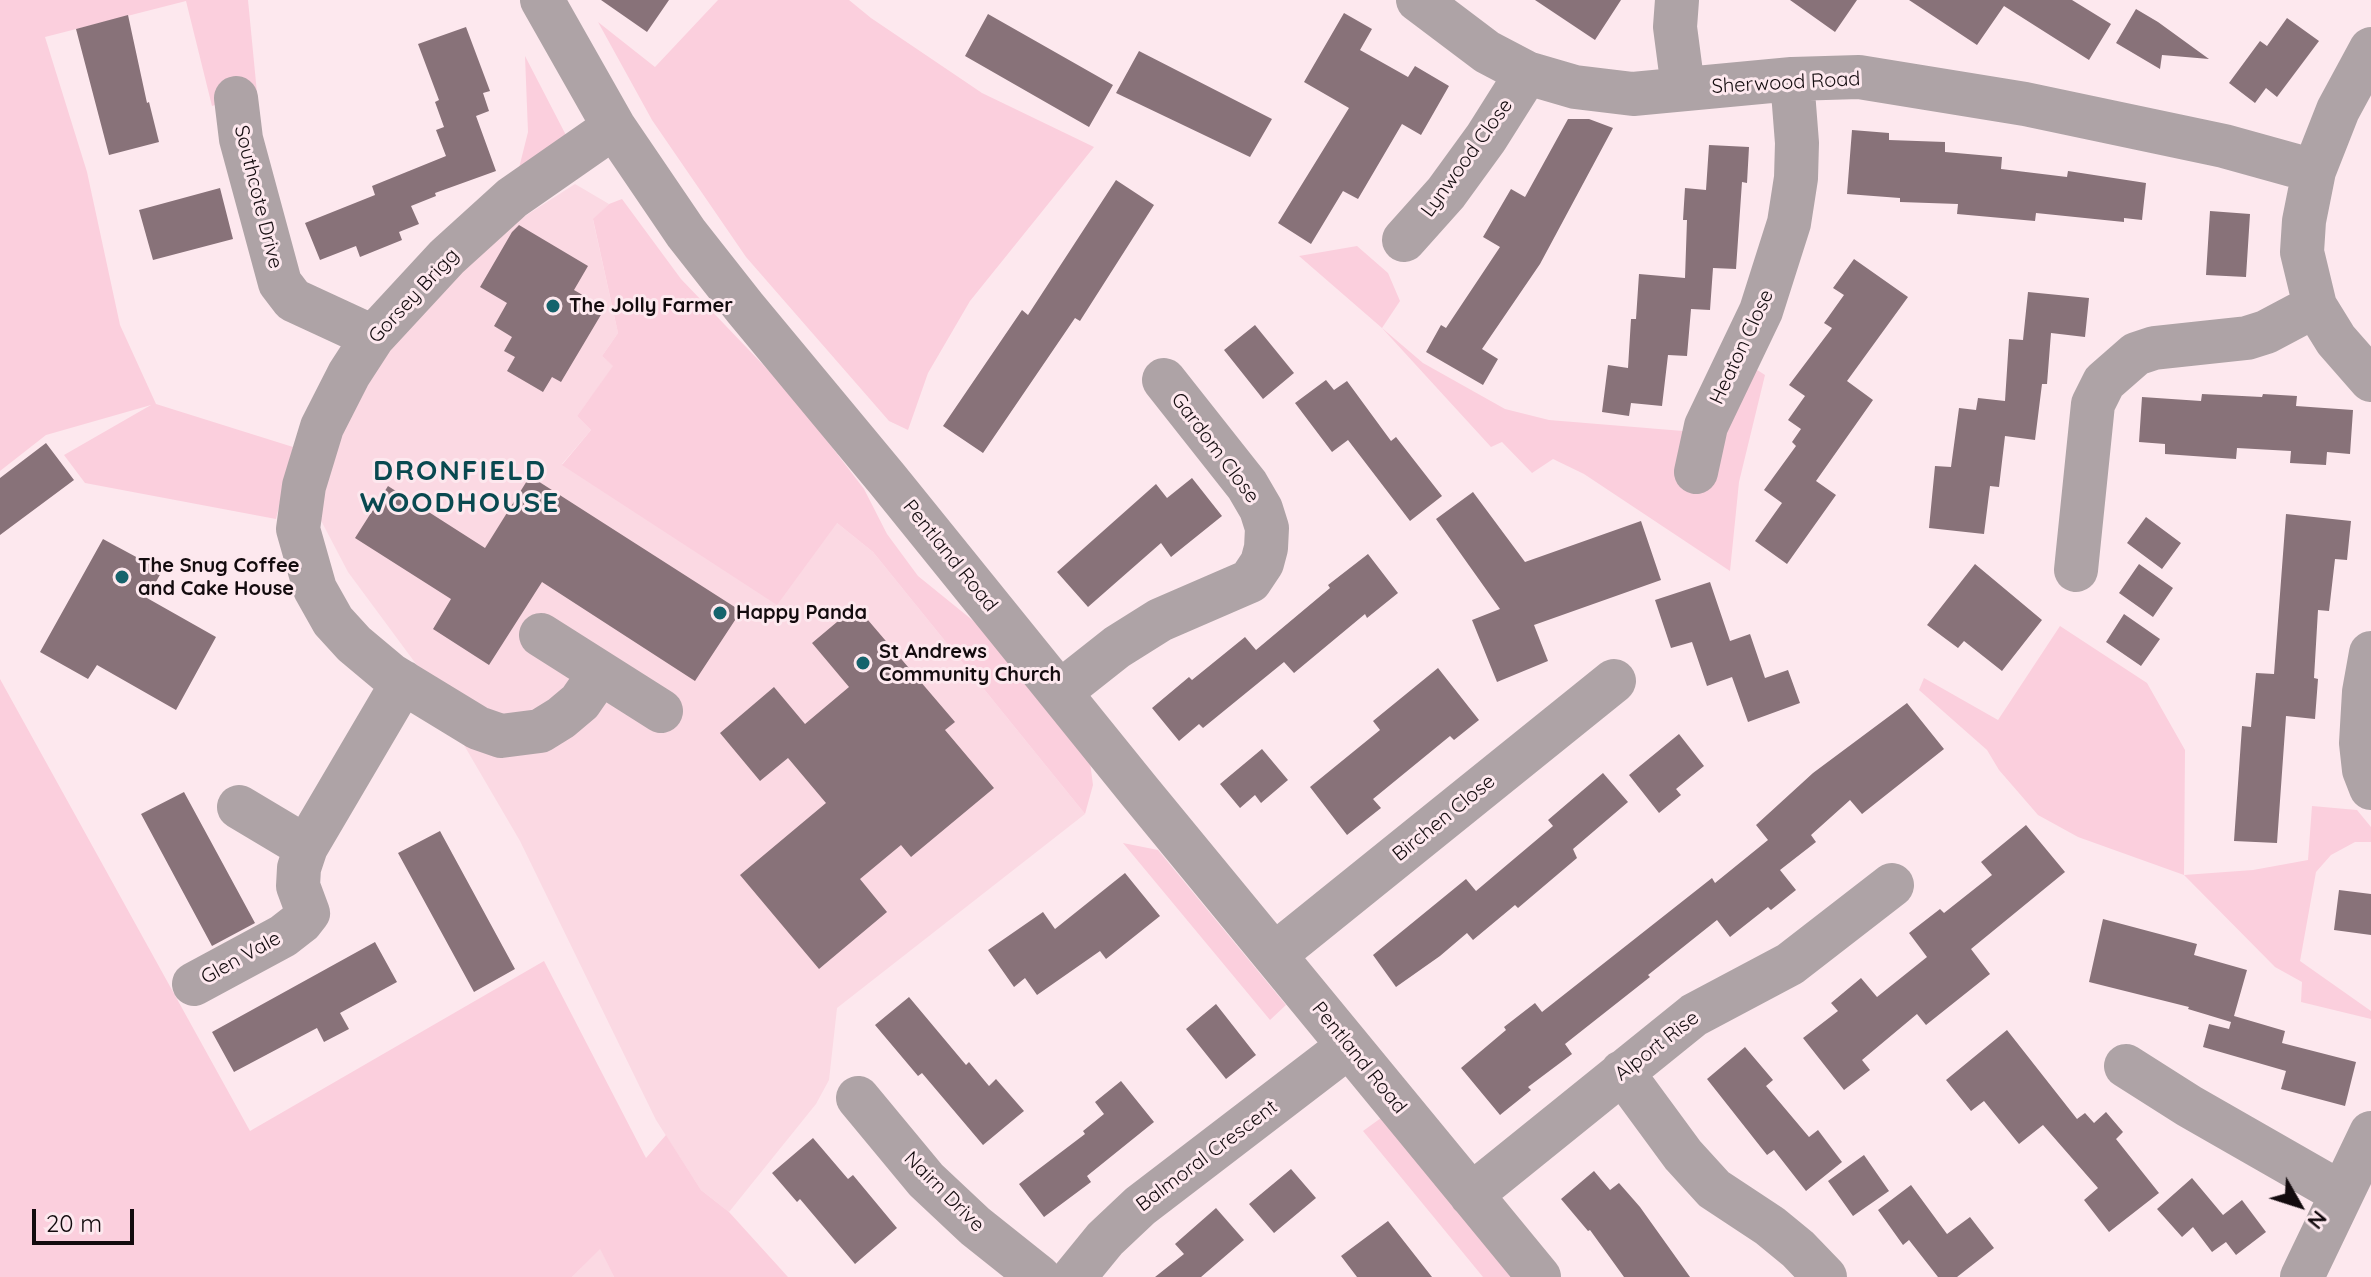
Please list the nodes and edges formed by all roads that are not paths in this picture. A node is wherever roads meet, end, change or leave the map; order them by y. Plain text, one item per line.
1 (542, 0) edge
2 (1418, 0) edge
3 (1677, 0) edge
4 (2371, 49) edge
5 (1527, 73) junction
6 (1792, 79) junction
7 (1683, 88) junction
8 (236, 98) dead end
9 (614, 127) junction
10 (2314, 171) junction
11 (1404, 240) dead end
12 (2315, 306) junction
13 (373, 337) junction
14 (1164, 380) dead end
15 (2371, 380) edge
16 (1696, 472) dead end
17 (2076, 570) dead end
18 (541, 635) dead end
19 (2371, 653) edge
20 (600, 673) junction
21 (1614, 681) dead end
22 (403, 682) junction
23 (1060, 692) junction
24 (661, 711) dead end
25 (2371, 788) edge
26 (239, 807) dead end
27 (306, 847) junction
28 (1892, 885) dead end
29 (1274, 955) junction
30 (194, 984) dead end
31 (1349, 1046) junction
32 (2126, 1066) dead end
33 (1622, 1072) junction
34 (858, 1098) dead end
35 (2371, 1133) edge
36 (2341, 1193) junction
37 (1471, 1195) junction
38 (1039, 1277) edge
39 (1074, 1277) edge
40 (1539, 1277) edge
41 (1825, 1277) edge
42 (2302, 1277) edge

1 - 9 street, Pentland Road
2 - 5 street, Sherwood Road
3 - 7 street
4 - 10 street
5 - 7 street, Sherwood Road
5 - 11 street, Lynwood Close
6 - 7 street, Sherwood Road
6 - 10 street, Sherwood Road
6 - 16 street, Heaton Close
8 - 13 street, Southcote Drive
9 - 13 street, Gorsey Brigg
9 - 23 street, Pentland Road
10 - 12 street
12 - 15 street
12 - 17 street
13 - 22 street, Gorsey Brigg
14 - 23 street, Gardom Close
18 - 20 street
19 - 25 street
20 - 22 street, Gorsey Brigg
20 - 24 street
21 - 29 street, Birchen Close
22 - 27 street, Glen Vale
23 - 29 street, Pentland Road
26 - 27 street
27 - 30 street, Glen Vale
28 - 33 street, Alport Rise
29 - 31 street, Pentland Road
31 - 37 street, Pentland Road
31 - 39 street, Balmoral Crescent
32 - 36 street
33 - 37 street, Alport Rise
33 - 41 street
34 - 38 street, Nairn Drive
35 - 36 street
36 - 42 street
37 - 40 street, Pentland Road

